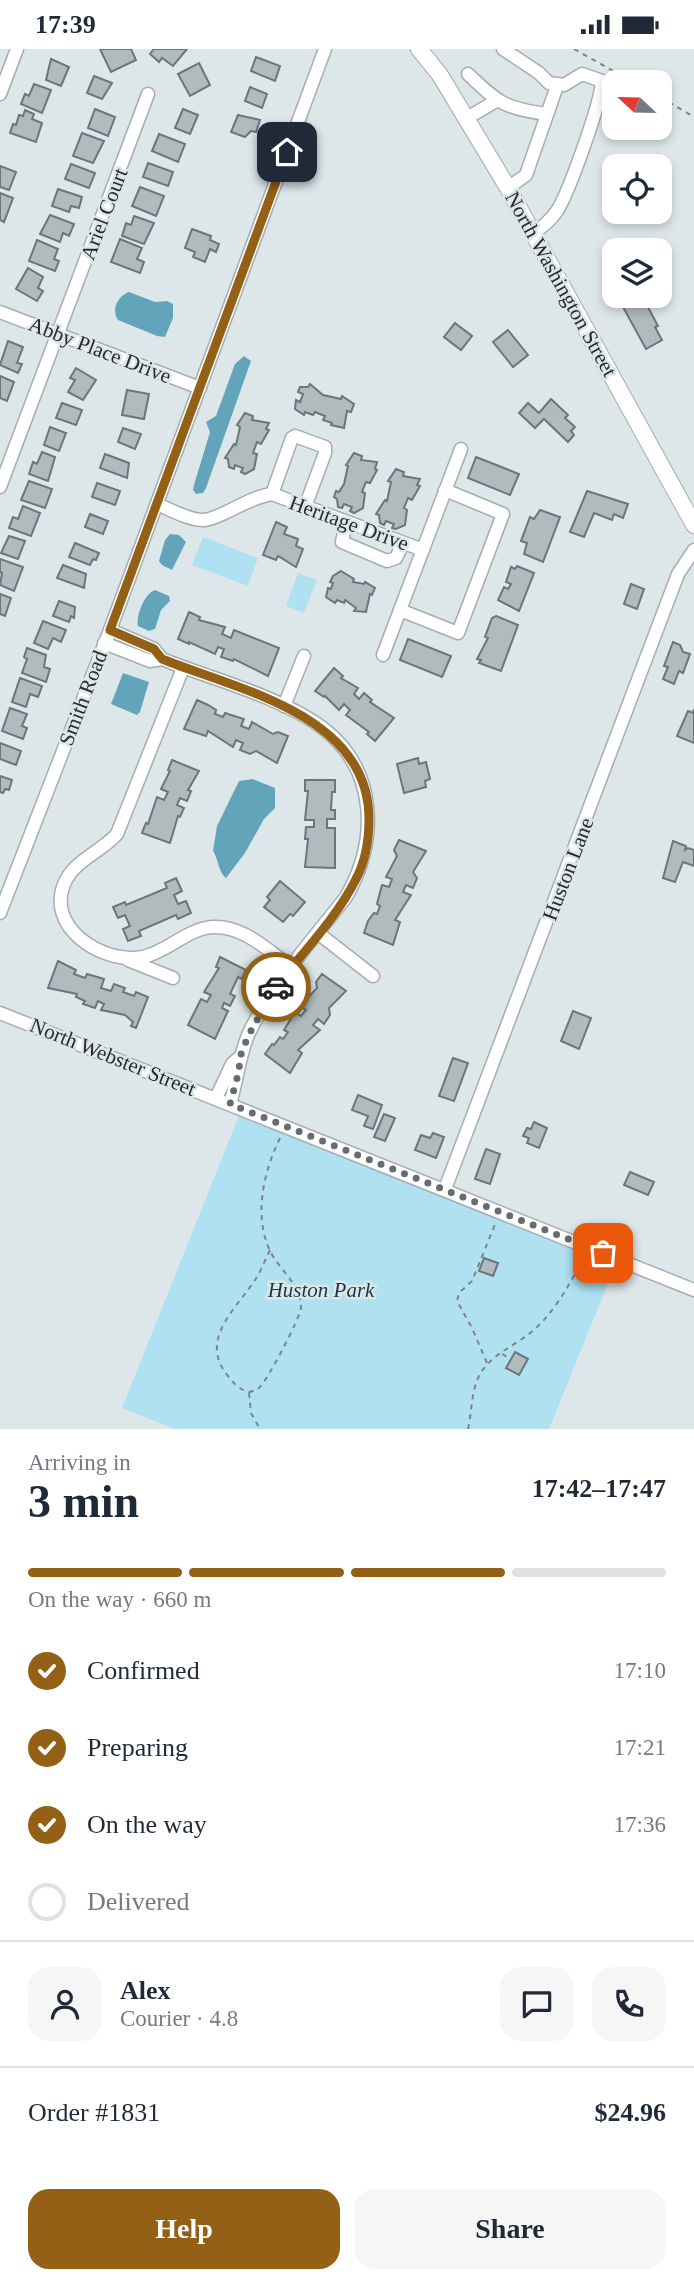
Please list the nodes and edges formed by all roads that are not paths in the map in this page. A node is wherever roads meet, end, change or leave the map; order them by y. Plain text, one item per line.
1 (17, 49) edge
2 (325, 49) edge
3 (419, 49) edge
4 (503, 49) edge
5 (468, 74) dead end
6 (557, 86) junction
7 (0, 94) edge
8 (148, 94) dead end
9 (496, 101) junction
10 (547, 114) junction
11 (467, 118) junction
12 (508, 188) junction
13 (533, 233) junction
14 (0, 312) edge
15 (58, 334) junction
16 (200, 388) junction
17 (461, 449) dead end
18 (0, 487) edge
19 (445, 490) junction
20 (272, 494) junction
21 (157, 505) junction
22 (305, 507) junction
23 (346, 522) junction
24 (694, 525) edge
25 (403, 543) junction
26 (422, 550) junction
27 (694, 550) edge
28 (400, 610) junction
29 (110, 630) junction
30 (104, 643) junction
31 (383, 655) dead end
32 (304, 656) dead end
33 (162, 659) junction
34 (183, 668) junction
35 (284, 706) junction
36 (0, 913) edge
37 (318, 933) junction
38 (127, 960) junction
39 (291, 967) junction
40 (373, 976) dead end
41 (173, 978) dead end
42 (0, 1013) edge
43 (240, 1057) junction
44 (216, 1098) junction
45 (230, 1104) junction
46 (445, 1189) junction
47 (694, 1290) edge

1 - 7 street
2 - 16 street, Smith Road
3 - 11 main road, North Washington Street
4 - 6 street
5 - 9 street
6 - 10 street
6 - 13 street
8 - 15 street, Ariel Court
9 - 10 street
9 - 11 street
10 - 12 street
11 - 12 main road, North Washington Street
12 - 13 main road, North Washington Street
13 - 24 main road, North Washington Street
14 - 15 street, Abby Place Drive
15 - 16 street, Abby Place Drive
15 - 18 street, Ariel Court
16 - 21 street, Smith Road
17 - 19 street
19 - 26 street
19 - 28 street
20 - 21 street, Heritage Drive
20 - 22 street, Heritage Drive
20 - 22 street
21 - 29 street, Smith Road
22 - 23 street, Heritage Drive
23 - 25 street, Heritage Drive
23 - 25 street
25 - 26 street, Heritage Drive
26 - 28 street
27 - 46 street, Huston Lane
28 - 31 street
29 - 30 street, Smith Road
29 - 33 street
30 - 33 street
30 - 36 street, Smith Road
32 - 35 street
33 - 34 street
34 - 35 street
34 - 38 street
35 - 37 street
37 - 39 street
37 - 40 street
38 - 39 street
38 - 41 street
39 - 43 street
42 - 44 street, North Webster Street
43 - 44 street
43 - 45 street
44 - 45 street, North Webster Street
45 - 46 street, North Webster Street
46 - 47 street, North Webster Street

